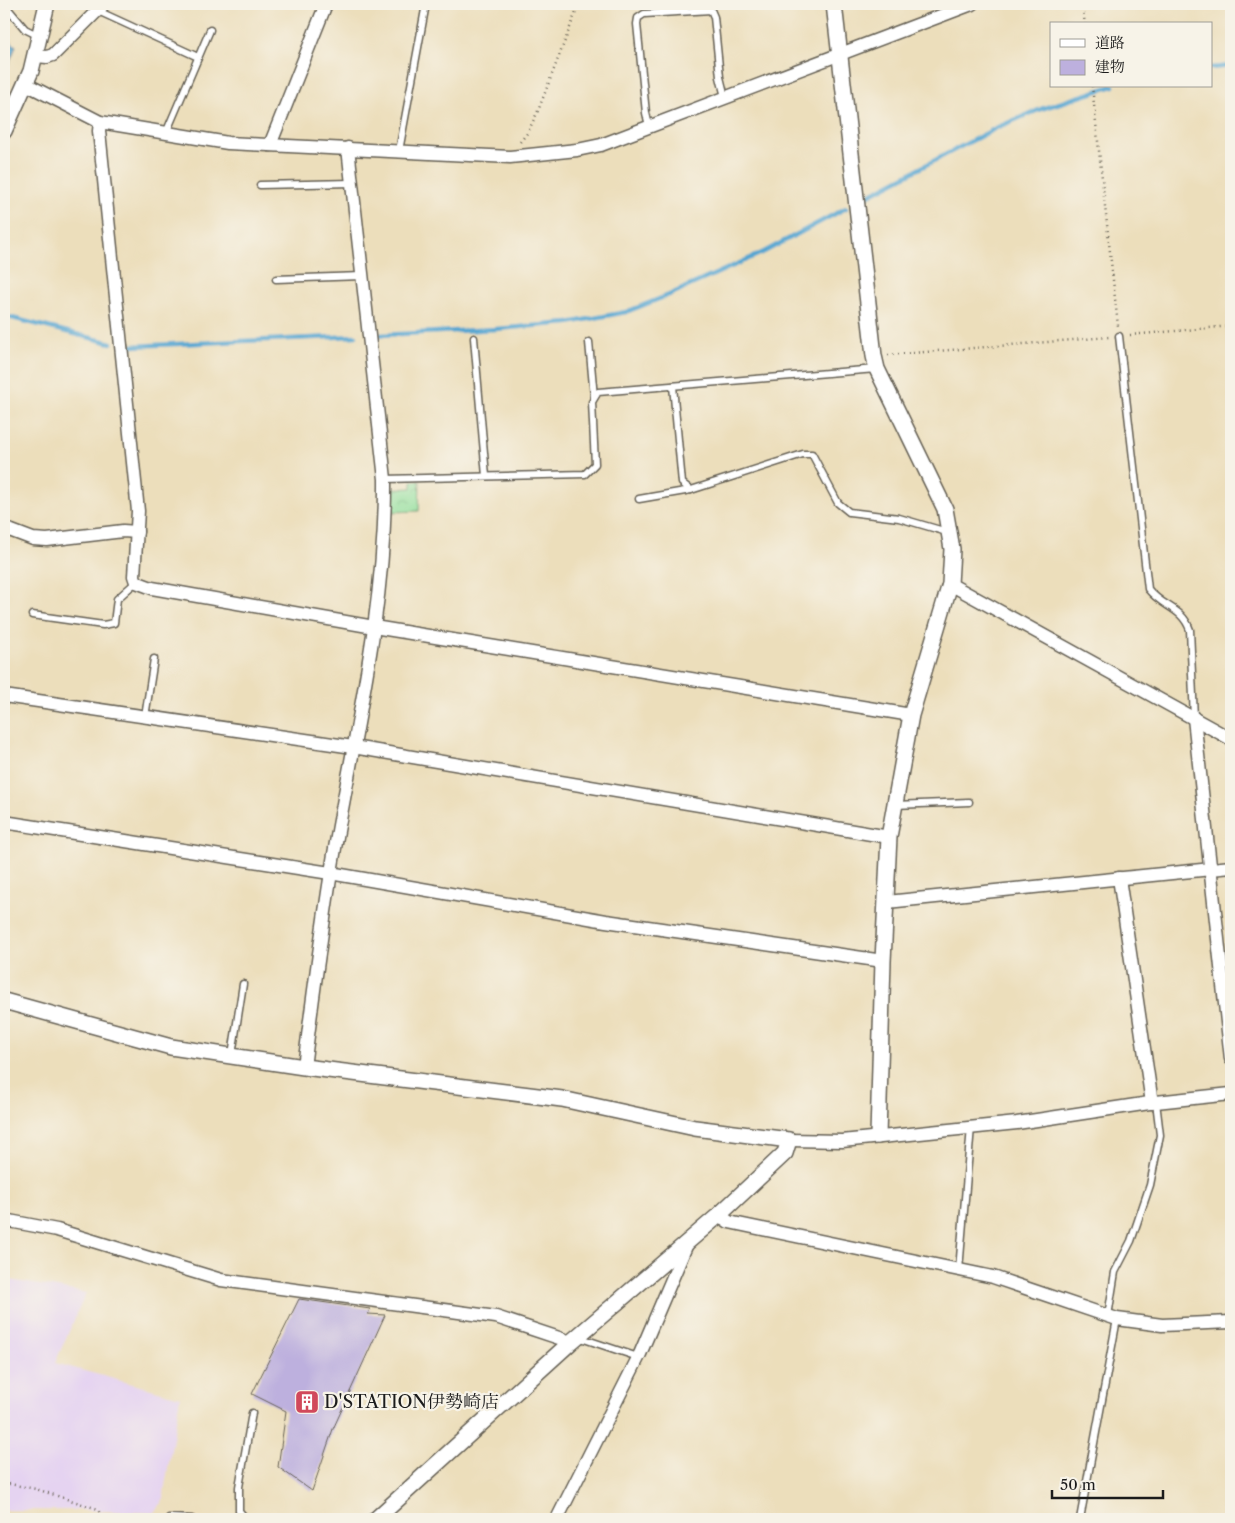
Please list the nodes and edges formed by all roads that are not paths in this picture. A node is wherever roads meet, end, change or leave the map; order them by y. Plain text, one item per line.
1 (4, 4) edge
2 (47, 4) edge
3 (326, 4) edge
4 (426, 4) edge
5 (834, 4) edge
6 (972, 4) edge
7 (101, 7) edge
8 (210, 30) dead end
9 (40, 37) junction
10 (840, 55) junction
11 (36, 56) junction
12 (198, 57) junction
13 (26, 84) junction
14 (725, 97) junction
15 (11, 102) edge
16 (100, 122) junction
17 (649, 126) junction
18 (4, 131) edge
19 (166, 133) junction
20 (270, 145) junction
21 (348, 148) junction
22 (400, 151) junction
23 (352, 183) junction
24 (260, 185) dead end
25 (362, 276) junction
26 (276, 279) dead end
27 (1119, 336) road end
28 (474, 338) dead end
29 (589, 342) dead end
30 (875, 362) junction
31 (673, 386) junction
32 (594, 398) junction
33 (486, 476) junction
34 (384, 479) junction
35 (691, 490) junction
36 (639, 499) dead end
37 (4, 528) edge
38 (137, 532) junction
39 (949, 532) junction
40 (136, 582) junction
41 (950, 584) junction
42 (32, 615) dead end
43 (374, 627) junction
44 (154, 659) dead end
45 (4, 696) edge
46 (911, 715) junction
47 (145, 716) junction
48 (1194, 718) junction
49 (1231, 739) edge
50 (353, 747) junction
51 (969, 802) dead end
52 (895, 805) junction
53 (4, 822) edge
54 (889, 837) junction
55 (1231, 867) edge
56 (1210, 869) junction
57 (330, 873) junction
58 (1119, 878) junction
59 (887, 902) junction
60 (883, 961) junction
61 (1226, 967) edge
62 (243, 984) dead end
63 (4, 1001) edge
64 (232, 1056) junction
65 (1231, 1059) edge
66 (304, 1067) junction
67 (1231, 1094) edge
68 (1154, 1102) junction
69 (971, 1127) junction
70 (878, 1136) junction
71 (789, 1140) junction
72 (719, 1215) junction
73 (4, 1220) edge
74 (687, 1244) junction
75 (958, 1270) junction
76 (1112, 1317) junction
77 (1231, 1322) edge
78 (574, 1339) junction
79 (638, 1357) junction
80 (252, 1413) dead end
81 (170, 1518) edge
82 (192, 1519) edge
83 (246, 1519) edge
84 (376, 1519) edge
85 (557, 1519) edge
86 (1080, 1519) edge

1 - 9 lane
2 - 9 street
3 - 20 street
4 - 22 lane
5 - 10 street
6 - 10 street
7 - 11 street
7 - 12 lane
8 - 12 lane
9 - 11 street
10 - 14 street
10 - 30 street
11 - 13 street
12 - 19 lane
13 - 15 street
13 - 16 street
14 - 17 street
14 - 17 lane
15 - 18 street
16 - 19 street
16 - 38 street
17 - 22 street
19 - 20 street
20 - 21 street
21 - 22 street
21 - 23 street
23 - 24 lane
23 - 25 street
25 - 26 lane
25 - 34 street
27 - 48 lane
28 - 33 lane
29 - 32 lane
30 - 31 lane
30 - 39 street
31 - 32 lane
31 - 35 lane
32 - 33 lane
33 - 34 lane
34 - 43 street
35 - 36 lane
35 - 39 lane
37 - 38 street
38 - 40 street
39 - 41 street
40 - 42 lane
40 - 43 street
41 - 46 street
41 - 48 street
43 - 46 street
43 - 50 street
44 - 47 lane
45 - 47 street
46 - 52 street
47 - 50 street
48 - 49 street
48 - 56 street
50 - 54 street
50 - 57 street
51 - 52 lane
52 - 54 street
53 - 57 street
54 - 59 street
55 - 56 street
56 - 58 street
56 - 61 street
57 - 60 street
57 - 66 street
58 - 59 street
58 - 68 street
59 - 60 street
60 - 70 street
61 - 65 street
62 - 64 lane
63 - 64 street
64 - 66 street
66 - 71 street
67 - 68 street
68 - 69 street
68 - 76 lane
69 - 70 street
69 - 75 lane
70 - 71 street
71 - 72 street
72 - 74 street
72 - 75 street
73 - 78 street
74 - 78 street
74 - 79 street
75 - 76 street
76 - 77 street
76 - 86 lane
78 - 79 lane
78 - 84 street
79 - 85 street
80 - 83 lane
81 - 82 lane

